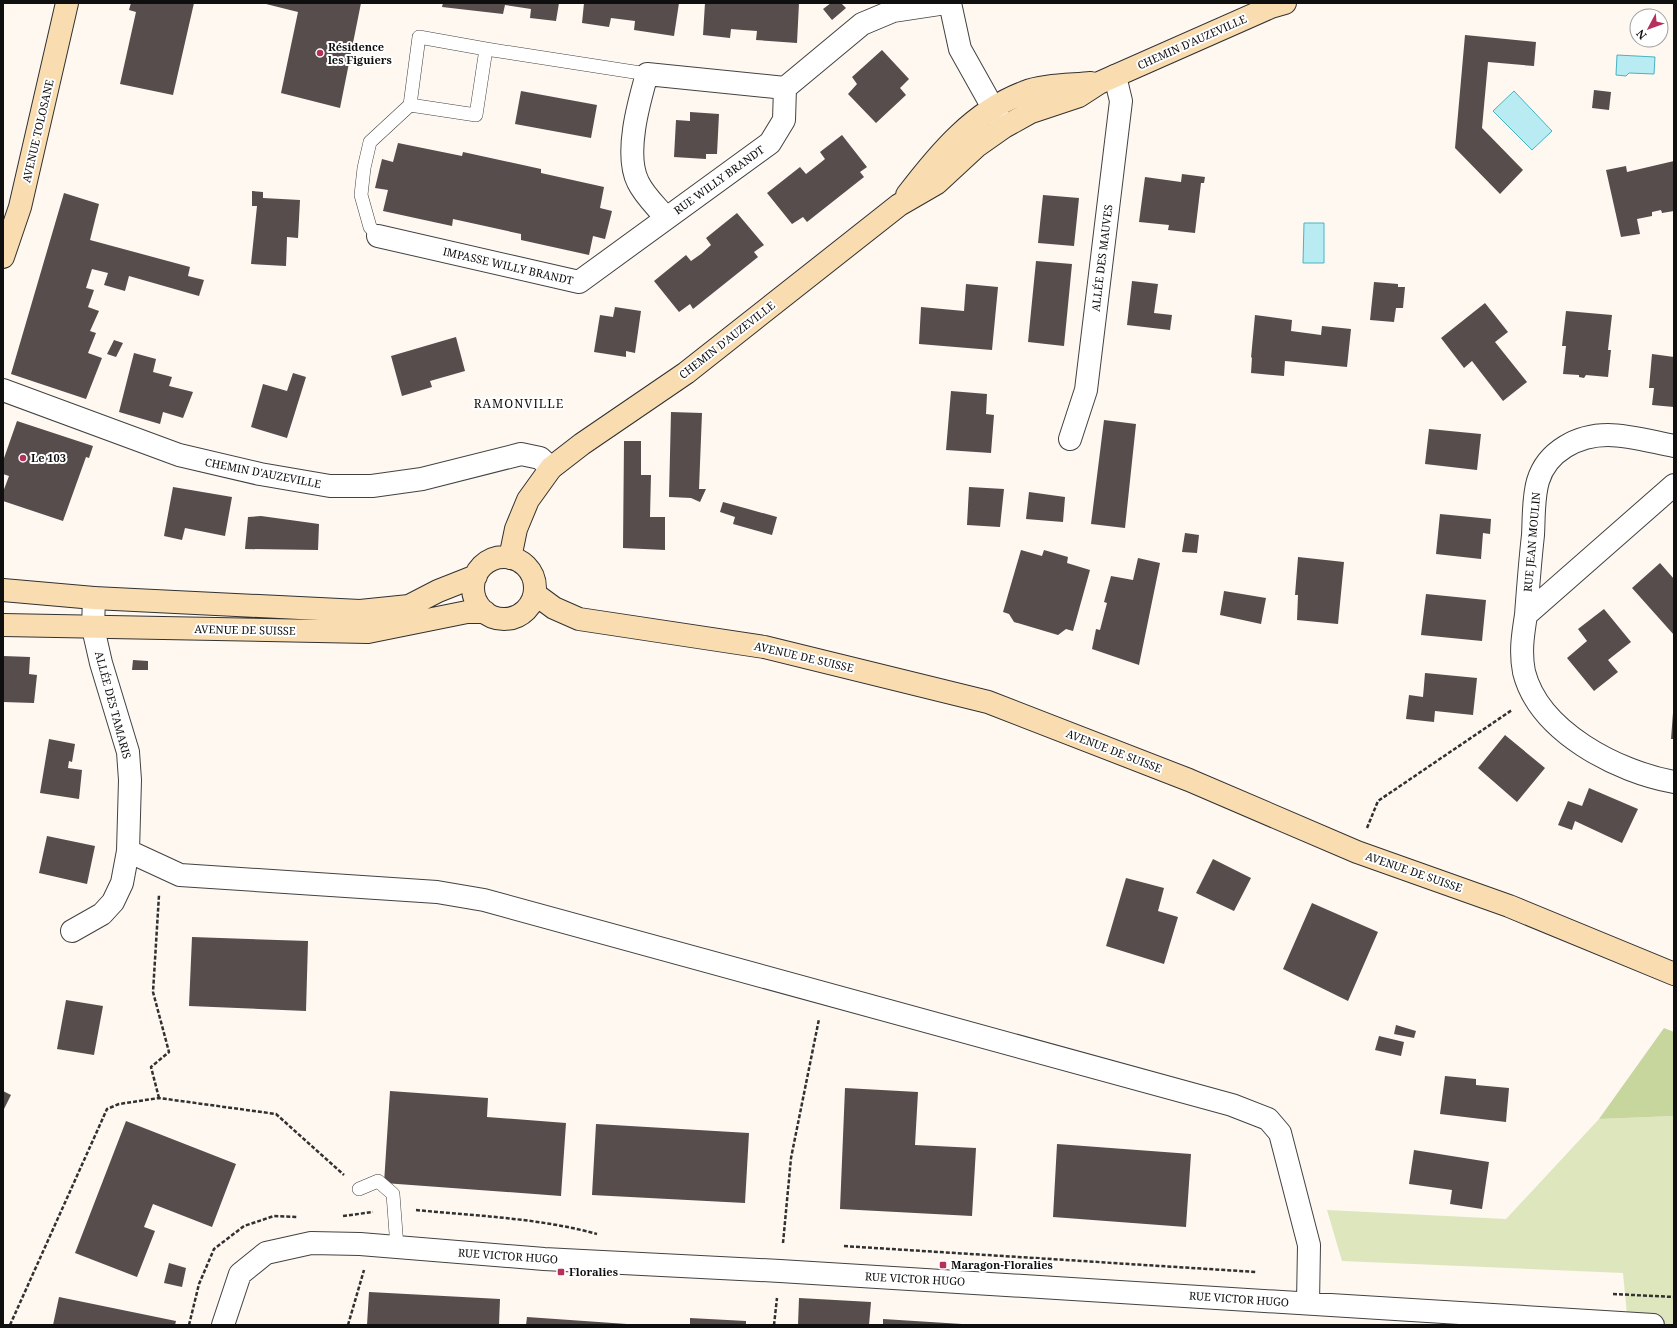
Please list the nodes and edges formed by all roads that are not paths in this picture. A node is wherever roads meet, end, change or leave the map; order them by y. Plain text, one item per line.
1 (67, 3) edge
2 (946, 3) edge
3 (950, 3) edge
4 (1276, 4) edge
5 (486, 49) junction
6 (647, 74) junction
7 (1107, 79) junction
8 (785, 88) junction
9 (410, 105) junction
10 (993, 107) junction
11 (1004, 127) junction
12 (899, 205) junction
13 (666, 218) junction
14 (378, 236) joint
15 (3, 257) edge
16 (3, 390) edge
17 (1070, 439) dead end
18 (1674, 446) edge
19 (551, 468) junction
20 (1674, 485) edge
21 (510, 558) junction
22 (476, 576) junction
23 (3, 590) edge
24 (535, 594) junction
25 (94, 598) junction
26 (485, 612) junction
27 (1526, 615) junction
28 (3, 625) edge
29 (93, 628) junction
30 (1674, 782) edge
31 (128, 851) junction
32 (72, 931) dead end
33 (1674, 974) edge
34 (359, 1188) road end
35 (397, 1247) junction
36 (1308, 1303) junction
37 (1629, 1324) edge
38 (223, 1325) edge
39 (1653, 1325) edge

1 - 15 street, AVENUE TOLOSANE
2 - 8 street
3 - 10 street
4 - 7 street, CHEMIN D'AUZEVILLE
5 - 6 lane
5 - 9 lane
5 - 9 lane
6 - 8 street
6 - 13 street, RUE WILLY BRANDT
7 - 10 street, CHEMIN D'AUZEVILLE
7 - 11 street, CHEMIN D'AUZEVILLE
7 - 17 street, ALLÉE DES MAUVES
8 - 13 street, RUE WILLY BRANDT
9 - 14 lane
10 - 11 street
10 - 12 street, CHEMIN D'AUZEVILLE
11 - 12 street, CHEMIN D'AUZEVILLE
12 - 19 street, CHEMIN D'AUZEVILLE
13 - 14 street, IMPASSE WILLY BRANDT
16 - 19 street, CHEMIN D'AUZEVILLE
18 - 27 street, RUE JEAN MOULIN
19 - 21 street, CHEMIN D'AUZEVILLE
20 - 27 street, RUE JEAN MOULIN
21 - 22 street
21 - 24 street
22 - 25 street, AVENUE DE SUISSE
22 - 26 street
23 - 25 street, AVENUE DE SUISSE
24 - 26 street
24 - 33 street, AVENUE DE SUISSE
25 - 29 street, ALLÉE DES TAMARIS
26 - 29 street, AVENUE DE SUISSE
27 - 30 street, RUE JEAN MOULIN
28 - 29 street, AVENUE DE SUISSE
29 - 31 street, ALLÉE DES TAMARIS
31 - 32 street, ALLÉE DES TAMARIS
31 - 36 street
34 - 35 lane
35 - 36 street, RUE VICTOR HUGO
35 - 38 street, RUE VICTOR HUGO
36 - 37 street, RUE VICTOR HUGO
37 - 39 street, RUE VICTOR HUGO

